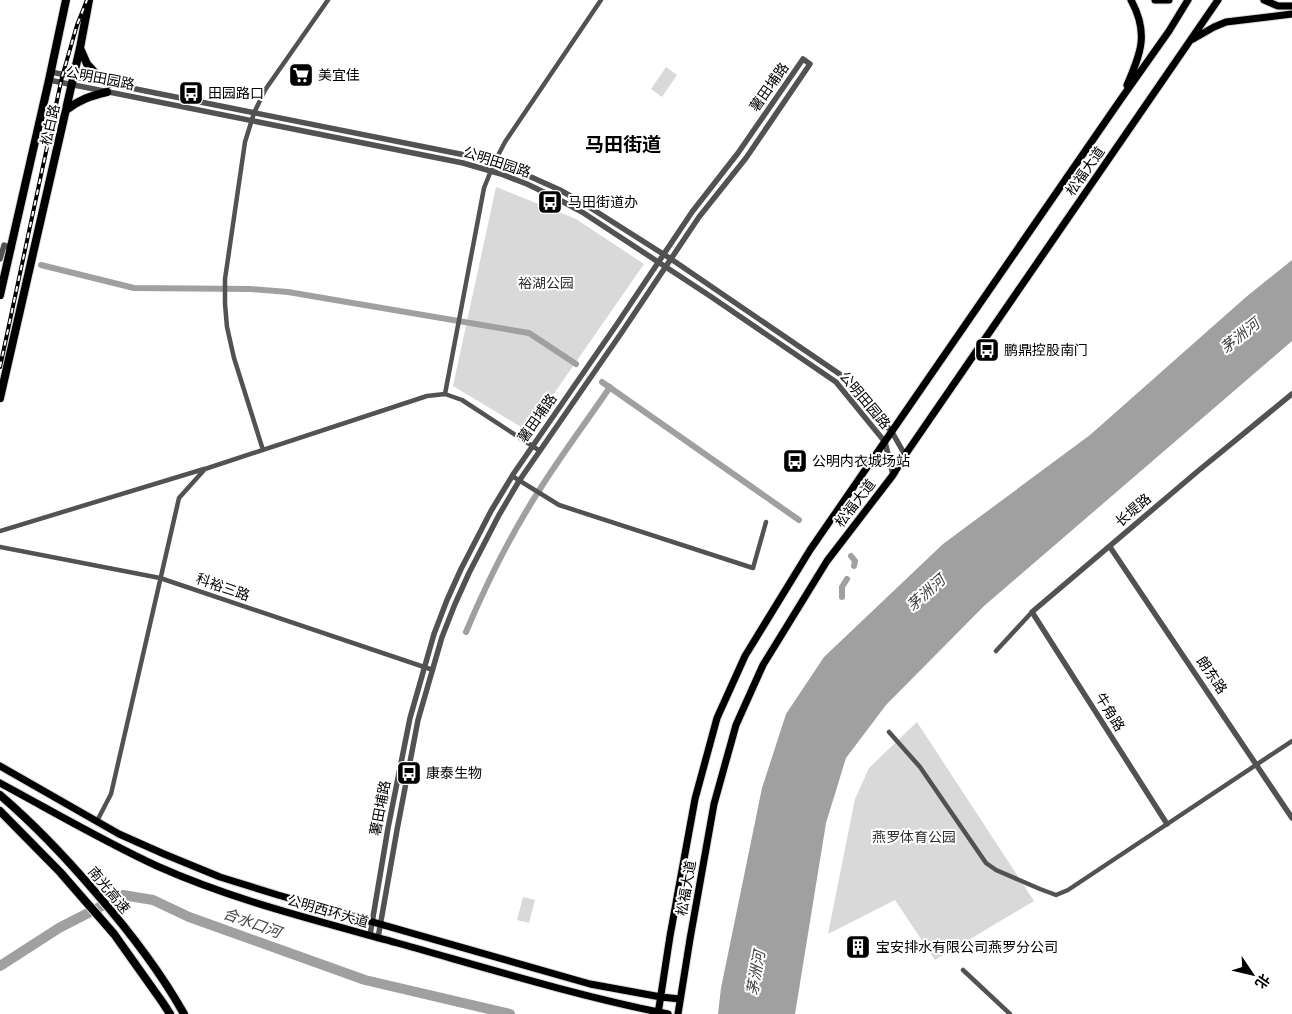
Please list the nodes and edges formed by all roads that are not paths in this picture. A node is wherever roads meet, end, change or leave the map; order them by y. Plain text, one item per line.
1 (66, 0) edge
2 (89, 0) edge
3 (328, 0) edge
4 (601, 0) edge
5 (1131, 0) edge
6 (1155, 0) edge
7 (1169, 0) edge
8 (1188, 0) edge
9 (1266, 1) edge
10 (1216, 2) edge
11 (1292, 6) edge
12 (1292, 14) edge
13 (1190, 40) junction
14 (80, 48) junction
15 (50, 76) junction
16 (73, 81) junction
17 (108, 88) junction
18 (1121, 99) junction
19 (66, 110) junction
20 (254, 113) junction
21 (251, 122) junction
22 (494, 163) junction
23 (491, 171) junction
24 (7, 247) edge
25 (664, 254) junction
26 (0, 259) edge
27 (671, 259) junction
28 (658, 262) junction
29 (666, 267) junction
30 (0, 295) edge
31 (446, 394) junction
32 (1292, 394) edge
33 (0, 398) edge
34 (892, 432) junction
35 (885, 442) junction
36 (533, 446) junction
37 (263, 450) junction
38 (540, 451) junction
39 (904, 455) junction
40 (205, 469) junction
41 (893, 475) junction
42 (512, 476) junction
43 (520, 481) junction
44 (766, 522) dead end
45 (0, 531) edge
46 (1110, 546) junction
47 (0, 547) edge
48 (161, 578) junction
49 (1032, 612) junction
50 (996, 651) dead end
51 (424, 667) junction
52 (433, 670) junction
53 (889, 732) dead end
54 (1292, 741) edge
55 (1257, 764) junction
56 (0, 766) edge
57 (0, 783) edge
58 (0, 795) edge
59 (0, 811) edge
60 (1292, 818) edge
61 (97, 821) junction
62 (1166, 824) junction
63 (372, 922) junction
64 (381, 925) junction
65 (370, 935) junction
66 (378, 938) junction
67 (963, 970) dead end
68 (660, 997) junction
69 (680, 999) junction
70 (658, 1013) edge
71 (170, 1014) edge
72 (184, 1014) edge
73 (668, 1014) edge
74 (678, 1014) edge
75 (1010, 1014) edge

1 - 15 highway, 松白路
2 - 14 highway, 松白路
3 - 20 street
4 - 22 street
5 - 18 main road
6 - 7 main road
8 - 18 main road, 松福大道
9 - 11 main road
10 - 13 main road, 松福大道
12 - 13 main road
13 - 39 main road, 松福大道
14 - 16 highway, 松白路
14 - 17 highway
15 - 16 street, 公明田园路
15 - 24 highway, 松白路
16 - 17 street, 公明田园路
16 - 19 highway, 松白路
17 - 19 highway
17 - 20 street, 公明田园路
17 - 21 street, 公明田园路
18 - 34 main road, 松福大道
19 - 33 highway, 松白路
20 - 21 street
20 - 22 street, 公明田园路
21 - 23 street, 公明田园路
21 - 37 street
22 - 23 street
22 - 25 street, 公明田园路
23 - 28 street, 公明田园路
23 - 31 street
24 - 26 street
24 - 30 highway, 松白路
25 - 27 street, 公明田园路
25 - 27 street, 薯田埔路
25 - 28 street, 薯田埔路
27 - 29 street, 薯田埔路
27 - 34 street, 公明田园路
28 - 29 street, 公明田园路
28 - 36 street, 薯田埔路
29 - 35 street, 公明田园路
29 - 38 street, 薯田埔路
31 - 36 street
31 - 37 street
32 - 46 street, 长堤路
34 - 35 main road, 松福大道
34 - 39 street, 公明田园路
35 - 41 street, 公明田园路
35 - 68 main road, 松福大道
36 - 38 street
36 - 42 street, 薯田埔路
37 - 40 street
38 - 43 street, 薯田埔路
39 - 41 main road, 松福大道
40 - 45 street
40 - 48 street
41 - 69 main road, 松福大道
42 - 43 street
42 - 51 street, 薯田埔路
43 - 44 street
43 - 52 street, 薯田埔路
46 - 49 street, 长堤路
46 - 55 street, 朗东路
47 - 48 street, 科裕三路
48 - 51 street, 科裕三路
48 - 61 street
49 - 50 street, 长堤路
49 - 62 street, 牛角路
51 - 52 street, 科裕三路
51 - 63 street, 薯田埔路
52 - 64 street, 薯田埔路
53 - 62 street
54 - 55 street
55 - 60 street, 朗东路
55 - 62 street
56 - 61 main road, 公明西环大道
57 - 65 main road, 公明西环大道
58 - 72 highway, 南光高速
59 - 71 highway, 南光高速
61 - 63 main road, 公明西环大道
63 - 64 main road, 公明西环大道
63 - 65 street, 薯田埔路
64 - 66 street, 薯田埔路
64 - 68 main road, 公明西环大道
65 - 66 main road, 公明西环大道
66 - 70 main road, 公明西环大道
67 - 75 street
68 - 69 main road, 公明西环大道
68 - 70 main road, 松福大道
69 - 74 main road, 松福大道
70 - 73 main road, 公明西环大道

